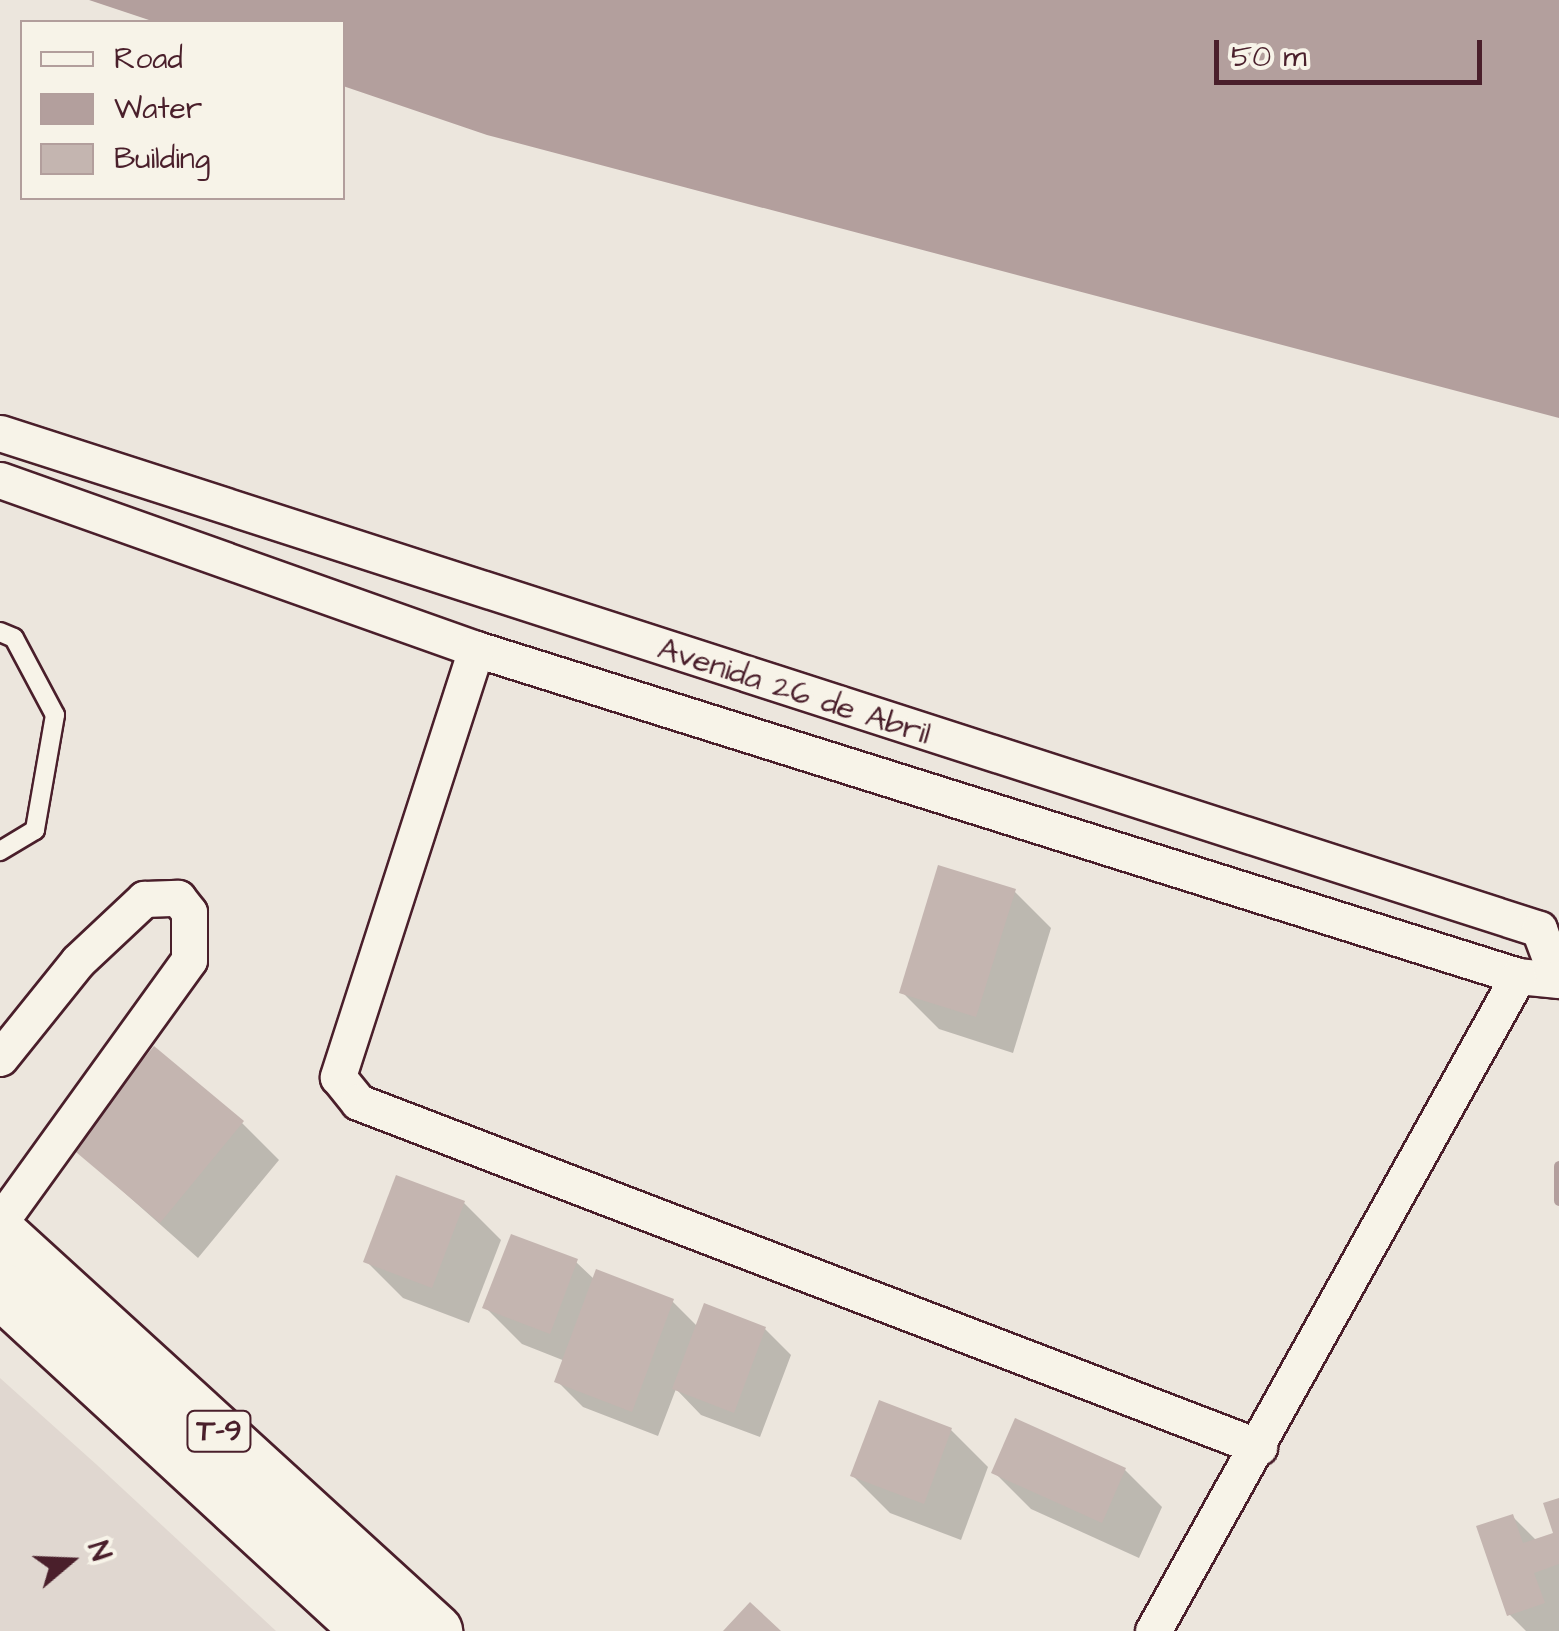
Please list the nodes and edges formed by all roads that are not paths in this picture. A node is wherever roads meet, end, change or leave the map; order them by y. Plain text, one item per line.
1 (0, 432) edge
2 (0, 480) edge
3 (0, 632) edge
4 (476, 649) junction
5 (0, 851) edge
6 (1518, 976) junction
7 (1558, 980) edge
8 (0, 1058) edge
9 (0, 1222) edge
10 (0, 1235) edge
11 (0, 1289) edge
12 (1259, 1446) junction
13 (370, 1631) edge
14 (434, 1631) edge
15 (1153, 1631) edge

1 - 7 street, Avenida 26 de Abril
2 - 4 street, Avenida 26 de Abril
3 - 5 lane
4 - 6 street, Avenida 26 de Abril
4 - 12 street
6 - 7 street, Avenida 26 de Abril
6 - 12 street
8 - 9 street
10 - 14 main road, T-9
11 - 13 main road, T-9
12 - 15 street

